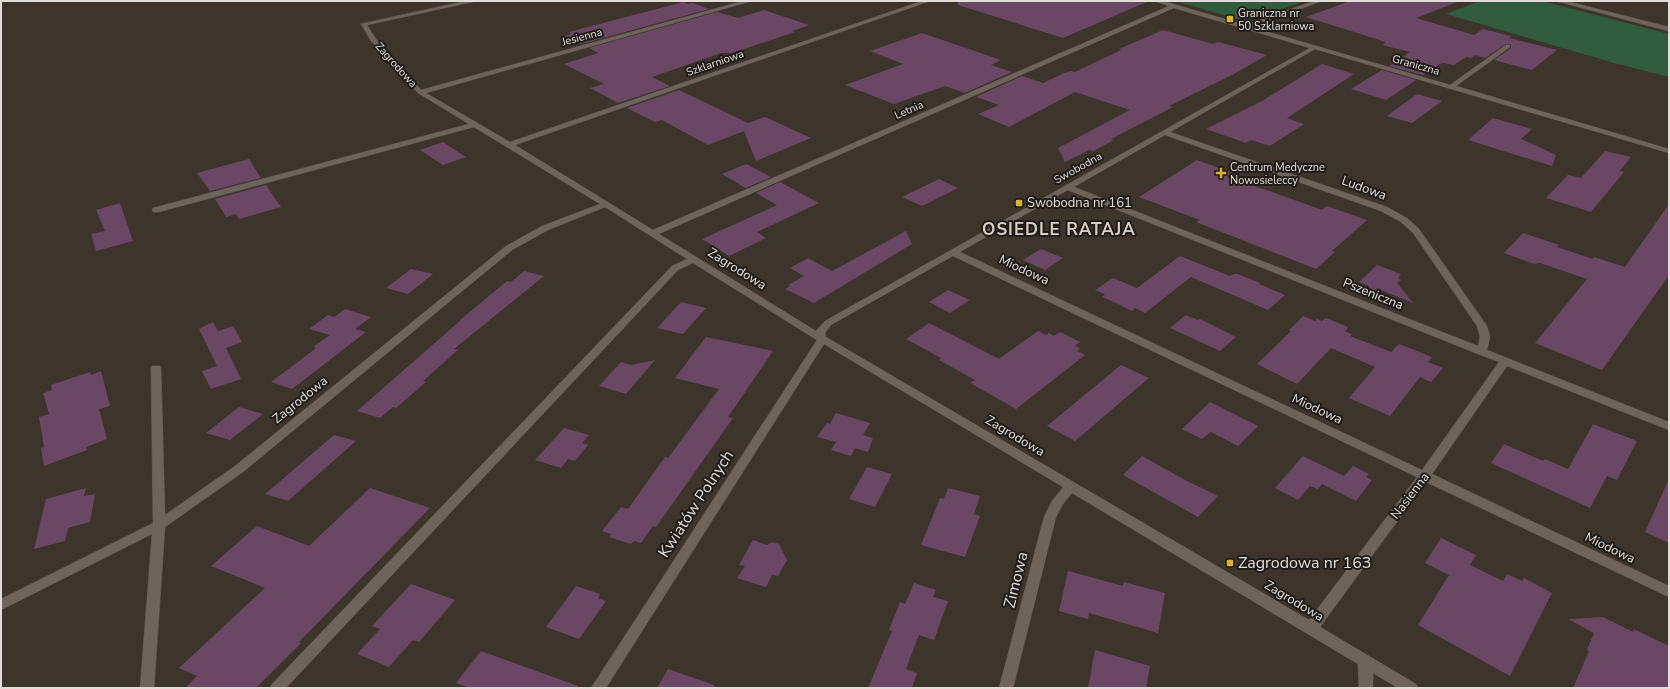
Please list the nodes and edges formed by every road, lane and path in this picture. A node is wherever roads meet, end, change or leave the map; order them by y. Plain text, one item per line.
1 (474, 1) edge
2 (749, 1) edge
3 (927, 1) edge
4 (1157, 1) edge
5 (1319, 1) edge
6 (1559, 1) edge
7 (1174, 6) junction
8 (1244, 27) junction
9 (1669, 29) edge
10 (1508, 46) dead end
11 (1315, 47) junction
12 (1451, 87) junction
13 (420, 92) junction
14 (475, 125) junction
15 (1163, 132) junction
16 (509, 145) junction
17 (1669, 151) edge
18 (1067, 187) junction
19 (606, 204) junction
20 (156, 210) dead end
21 (652, 234) junction
22 (953, 252) junction
23 (693, 259) junction
24 (822, 339) junction
25 (1482, 352) junction
26 (1505, 361) junction
27 (156, 368) dead end
28 (1669, 426) edge
29 (1425, 475) junction
30 (1071, 487) junction
31 (159, 526) junction
32 (1669, 592) edge
33 (1, 605) edge
34 (1311, 628) junction
35 (1365, 661) junction
36 (147, 688) edge
37 (276, 688) edge
38 (598, 688) edge
39 (1006, 688) edge
40 (1366, 688) edge
41 (1411, 688) edge

1 - 13 street, Zagrodowa
2 - 13 street, Jesienna
3 - 16 street, Szklarniowa
4 - 7 street, Graniczna
5 - 8 street
6 - 9 street
7 - 8 street, Graniczna
7 - 21 street, Letnia
8 - 11 street, Graniczna
10 - 12 street
11 - 12 street, Graniczna
11 - 15 street, Swobodna
12 - 17 street, Graniczna
13 - 14 street, Zagrodowa
14 - 16 street, Zagrodowa
14 - 20 street
15 - 18 street, Swobodna
15 - 25 street, Ludowa
16 - 19 street, Zagrodowa
18 - 22 street, Swobodna
18 - 25 street, Pszeniczna
19 - 21 street, Zagrodowa
19 - 31 street, Zagrodowa
21 - 23 street, Zagrodowa
22 - 24 street, Swobodna
22 - 29 street, Miodowa
23 - 24 street, Zagrodowa
23 - 37 street
24 - 30 street, Zagrodowa
24 - 38 street, Kwiatów Polnych
25 - 26 street, Pszeniczna
26 - 28 street, Pszeniczna
26 - 29 street, Nasienna
27 - 31 street
29 - 32 street, Miodowa
29 - 34 street, Nasienna
30 - 34 street, Zagrodowa
30 - 39 street, Zimowa
31 - 33 street, Zagrodowa
31 - 36 street
34 - 35 street, Zagrodowa
35 - 40 street
35 - 41 street, Zagrodowa

